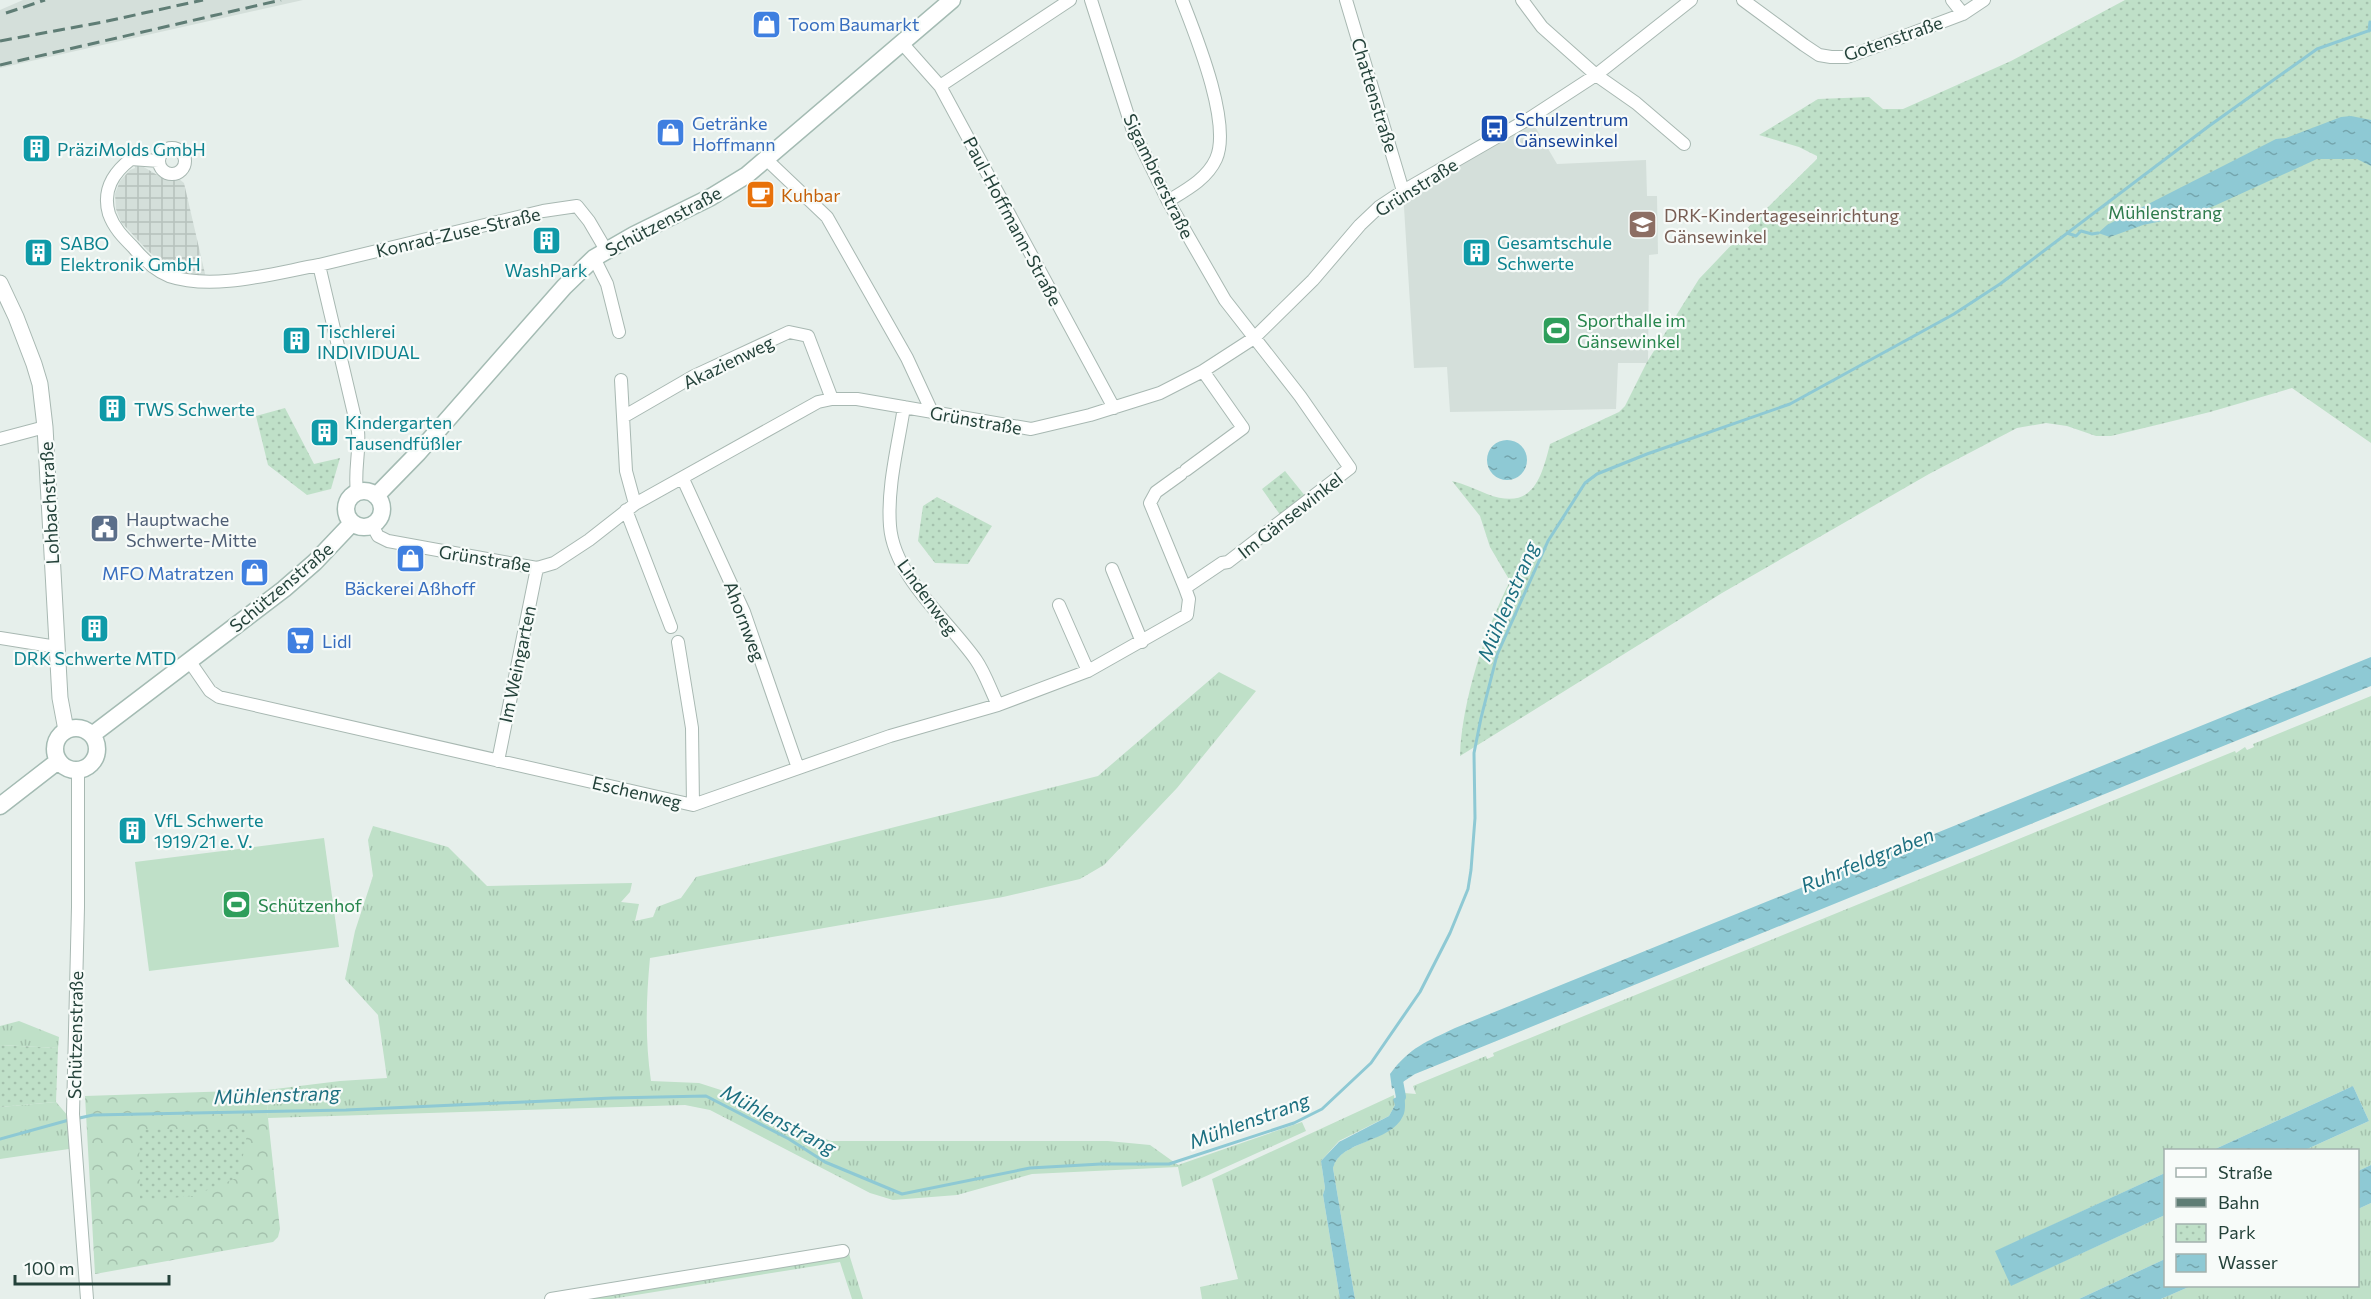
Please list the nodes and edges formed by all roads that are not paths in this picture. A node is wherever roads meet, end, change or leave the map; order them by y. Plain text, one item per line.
1 (952, 0) edge
2 (1070, 0) edge
3 (1092, 0) edge
4 (1182, 0) edge
5 (1346, 0) edge
6 (1522, 0) edge
7 (1691, 0) edge
8 (1743, 0) edge
9 (1952, 0) edge
10 (1984, 0) edge
11 (1963, 14) junction
12 (901, 42) junction
13 (1596, 75) junction
14 (940, 86) junction
15 (1684, 144) dead end
16 (767, 160) junction
17 (159, 161) dead end
18 (1403, 191) junction
19 (1168, 201) junction
20 (600, 254) junction
21 (320, 265) junction
22 (0, 283) edge
23 (619, 332) dead end
24 (1254, 338) junction
25 (1203, 371) junction
26 (621, 380) dead end
27 (832, 399) junction
28 (904, 407) junction
29 (1114, 408) junction
30 (932, 412) junction
31 (623, 417) junction
32 (45, 427) junction
33 (0, 439) edge
34 (683, 479) junction
35 (357, 492) junction
36 (376, 496) junction
37 (631, 507) junction
38 (352, 523) junction
39 (372, 525) junction
40 (537, 568) junction
41 (1112, 569) dead end
42 (1185, 588) junction
43 (1059, 605) dead end
44 (671, 627) dead end
45 (0, 638) edge
46 (678, 642) dead end
47 (1142, 642) junction
48 (57, 647) junction
49 (190, 662) junction
50 (1088, 671) junction
51 (998, 705) junction
52 (66, 730) junction
53 (92, 735) junction
54 (58, 761) junction
55 (498, 761) junction
56 (798, 768) junction
57 (78, 771) junction
58 (693, 805) junction
59 (0, 806) edge
60 (843, 1251) dead end
61 (87, 1299) edge
62 (551, 1299) edge

1 - 12 main road, Schützenstraße
2 - 14 street
3 - 19 street, Sigambrerstraße
4 - 19 street
5 - 18 street, Chattenstraße
6 - 13 street
7 - 13 street, Grünstraße
8 - 11 street, Gotenstraße
9 - 11 street
10 - 11 street, Gotenstraße
12 - 14 street, Paul-Hoffmann-Straße
12 - 16 main road, Schützenstraße
13 - 15 street
13 - 18 street, Grünstraße
14 - 29 street, Paul-Hoffmann-Straße
16 - 20 main road, Schützenstraße
16 - 30 street
17 - 21 street, Konrad-Zuse-Straße
18 - 24 street, Grünstraße
19 - 24 street, Sigambrerstraße
20 - 21 street, Konrad-Zuse-Straße
20 - 23 street
20 - 36 main road, Schützenstraße
21 - 35 street
22 - 32 street, Lohbachstraße
24 - 25 street, Grünstraße
24 - 42 street, Im Gänsewinkel
25 - 29 street, Grünstraße
25 - 42 street, Eschenweg
26 - 31 street
27 - 28 street, Grünstraße
27 - 31 street, Akazienweg
27 - 34 street, Grünstraße
28 - 30 street, Grünstraße
28 - 51 street, Lindenweg
29 - 30 street, Grünstraße
31 - 37 street
32 - 33 street
32 - 48 street, Lohbachstraße
34 - 37 street, Grünstraße
34 - 56 street, Ahornweg
35 - 36 main road
35 - 38 main road
36 - 39 main road
37 - 40 street, Grünstraße
37 - 44 street
38 - 39 main road
38 - 49 main road, Schützenstraße
39 - 40 street, Grünstraße
40 - 55 street, Im Weingarten
41 - 47 street
42 - 47 street, Eschenweg
43 - 50 street
45 - 48 street
46 - 58 street
47 - 50 street, Eschenweg
48 - 52 street, Lohbachstraße
49 - 53 main road, Schützenstraße
49 - 55 street, Eschenweg
50 - 51 street, Eschenweg
51 - 56 street, Eschenweg
52 - 53 main road
52 - 54 main road
53 - 57 main road
54 - 57 main road
54 - 59 main road
55 - 58 street, Eschenweg
56 - 58 street, Eschenweg
57 - 61 street, Schützenstraße
60 - 62 street

